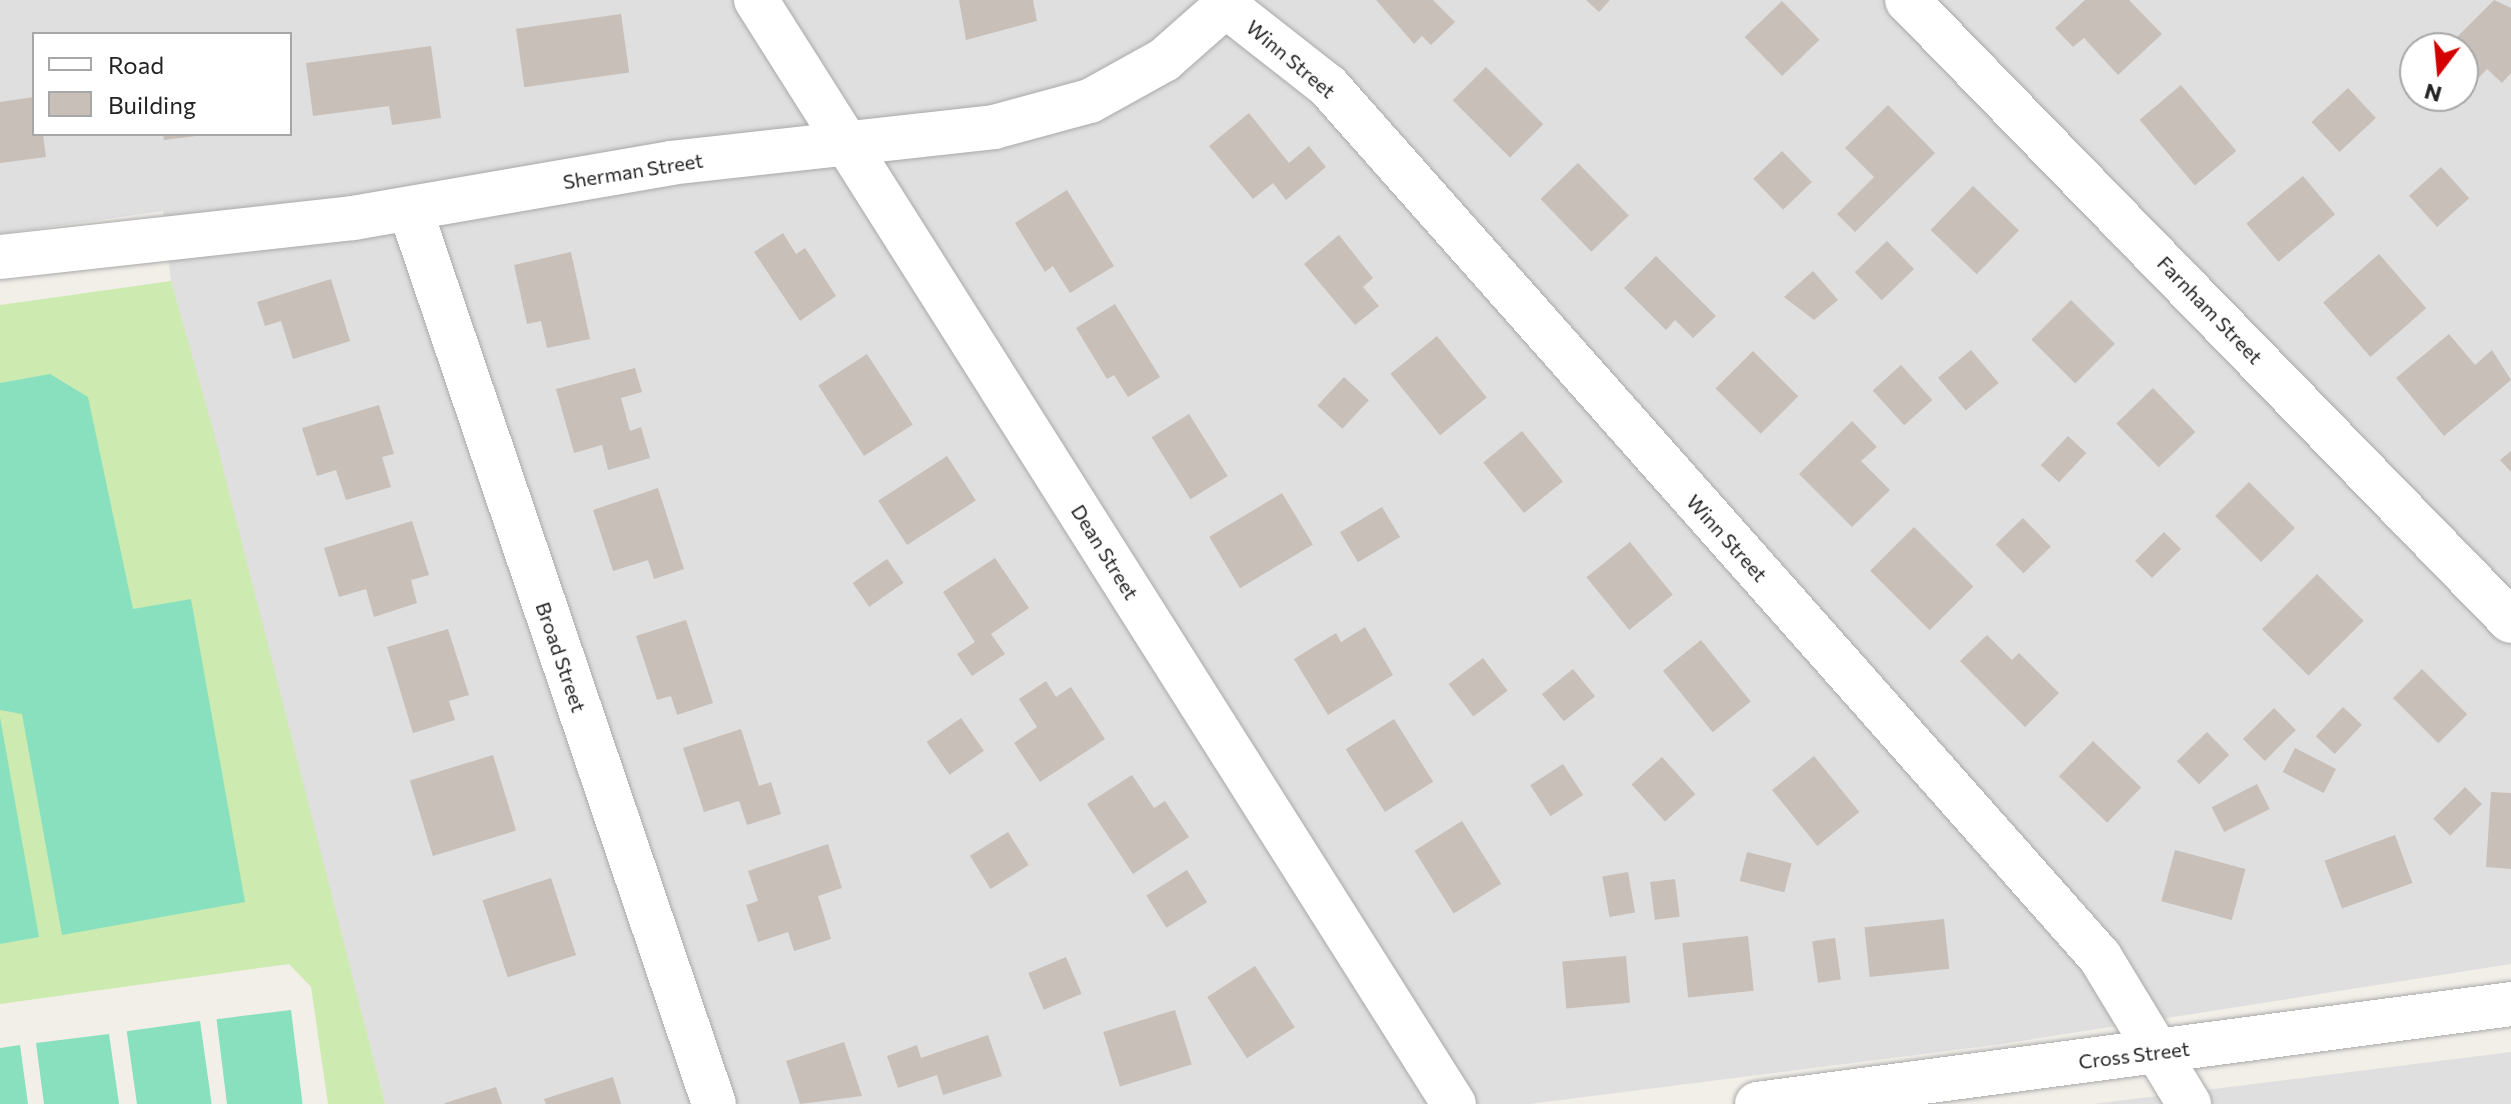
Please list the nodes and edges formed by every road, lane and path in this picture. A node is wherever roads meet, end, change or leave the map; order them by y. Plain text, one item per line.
1 (756, 0) edge
2 (1907, 0) edge
3 (1229, 3) edge
4 (847, 143) junction
5 (410, 209) junction
6 (0, 257) edge
7 (2511, 621) edge
8 (2511, 1004) edge
9 (2158, 1051) junction
10 (714, 1104) edge
11 (1454, 1104) edge
12 (1757, 1104) edge
13 (2189, 1104) edge

1 - 4 street, Dean Street
2 - 7 street, Farnham Street
3 - 4 street, Sherman Street
3 - 9 street, Winn Street
4 - 5 street, Sherman Street
4 - 11 street, Dean Street
5 - 6 street, Sherman Street
5 - 10 street, Broad Street
8 - 9 street, Cross Street
9 - 12 street, Cross Street
9 - 13 street, Winn Street

